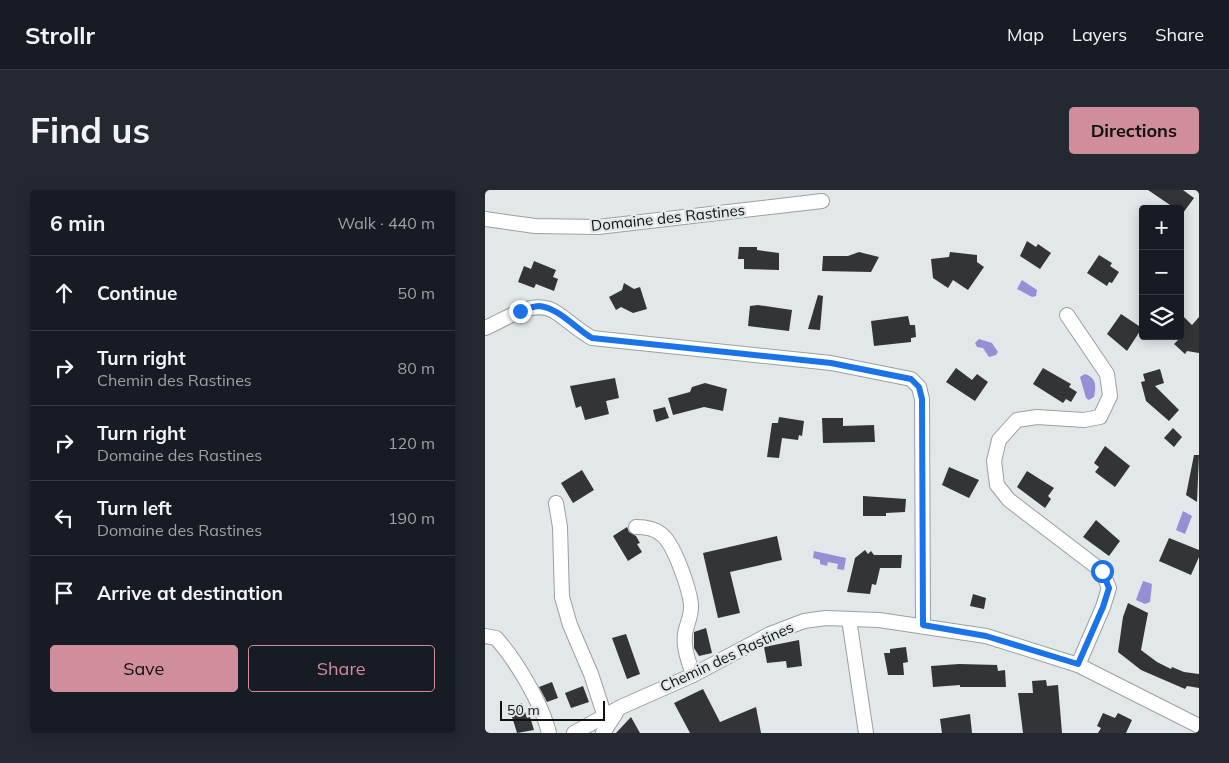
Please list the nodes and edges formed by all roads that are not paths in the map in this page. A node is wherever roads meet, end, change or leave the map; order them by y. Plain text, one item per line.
1 (822, 201) dead end
2 (485, 219) edge
3 (1067, 315) dead end
4 (485, 328) edge
5 (556, 502) dead end
6 (636, 527) dead end
7 (849, 619) junction
8 (923, 625) junction
9 (485, 636) edge
10 (1078, 664) junction
11 (693, 675) junction
12 (621, 707) junction
13 (605, 717) junction
14 (1199, 726) edge
15 (549, 733) edge
16 (575, 733) edge
17 (603, 733) edge
18 (866, 733) edge

1 - 2 street, Domaine des Rastines
3 - 10 street
4 - 8 street
5 - 13 street
6 - 11 street
7 - 8 street, Chemin des Rastines
7 - 11 street, Chemin des Rastines
7 - 18 street
8 - 10 street, Chemin des Rastines
9 - 15 street
10 - 14 street, Chemin des Rastines
11 - 12 street, Chemin des Rastines
12 - 13 street, Chemin des Rastines
12 - 17 street
13 - 16 street, Chemin des Rastines

